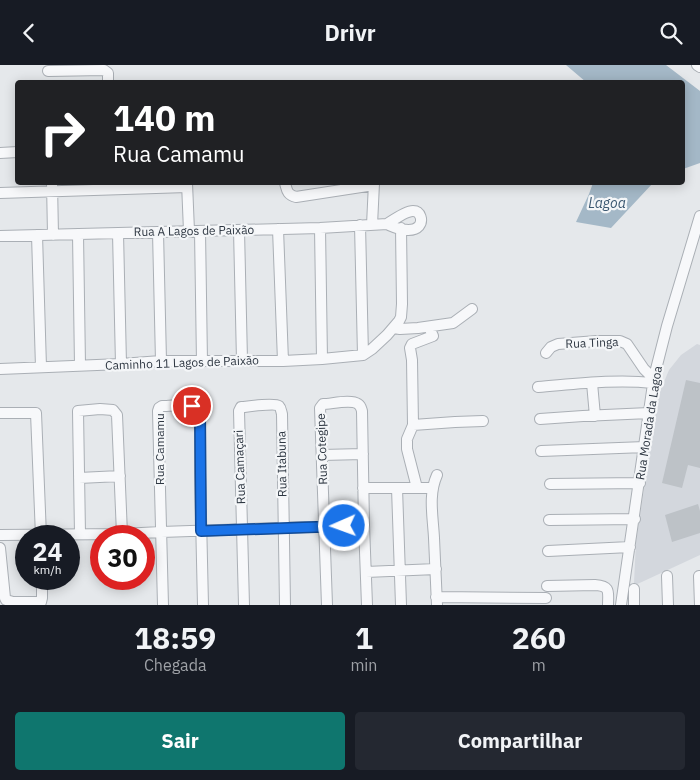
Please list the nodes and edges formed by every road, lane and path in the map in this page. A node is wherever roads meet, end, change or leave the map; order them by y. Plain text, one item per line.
1 (697, 65) edge
2 (700, 67) edge
3 (48, 72) edge
4 (108, 80) edge
5 (15, 152) edge
6 (0, 153) edge
7 (187, 185) edge
8 (286, 185) edge
9 (368, 185) edge
10 (374, 185) edge
11 (52, 187) edge
12 (0, 193) edge
13 (700, 216) edge
14 (387, 224) junction
15 (360, 225) junction
16 (372, 225) junction
17 (320, 228) junction
18 (400, 228) junction
19 (278, 229) junction
20 (239, 230) junction
21 (189, 231) junction
22 (200, 231) junction
23 (158, 232) junction
24 (118, 233) junction
25 (78, 234) junction
26 (37, 235) junction
27 (53, 235) junction
28 (0, 236) edge
29 (472, 309) dead end
30 (429, 327) junction
31 (394, 328) junction
32 (546, 353) dead end
33 (363, 355) junction
34 (322, 359) junction
35 (242, 360) junction
36 (161, 361) junction
37 (283, 361) junction
38 (202, 362) junction
39 (121, 364) junction
40 (80, 365) junction
41 (41, 367) junction
42 (0, 369) edge
43 (654, 380) junction
44 (592, 383) junction
45 (538, 387) dead end
46 (273, 405) joint
47 (0, 413) edge
48 (649, 413) junction
49 (596, 416) junction
50 (540, 419) dead end
51 (483, 421) dead end
52 (413, 425) junction
53 (645, 447) junction
54 (541, 451) dead end
55 (363, 454) junction
56 (322, 455) junction
57 (437, 475) dead end
58 (120, 477) junction
59 (79, 478) junction
60 (640, 483) junction
61 (550, 484) dead end
62 (363, 488) junction
63 (397, 488) junction
64 (417, 488) junction
65 (433, 488) junction
66 (634, 519) junction
67 (550, 520) dead end
68 (41, 525) edge
69 (80, 525) edge
70 (122, 525) edge
71 (364, 525) junction
72 (325, 527) junction
73 (242, 529) junction
74 (284, 529) junction
75 (201, 531) junction
76 (155, 532) edge
77 (161, 532) junction
78 (80, 534) edge
79 (90, 534) edge
80 (0, 535) edge
81 (15, 535) edge
82 (630, 547) junction
83 (0, 548) edge
84 (548, 551) dead end
85 (436, 569) junction
86 (400, 570) junction
87 (366, 572) junction
88 (667, 576) dead end
89 (699, 576) edge
90 (547, 586) dead end
91 (634, 589) dead end
92 (42, 590) edge
93 (546, 597) dead end
94 (437, 601) edge
95 (163, 605) edge
96 (203, 605) edge
97 (244, 605) edge
98 (285, 605) edge
99 (327, 605) edge
100 (367, 605) edge
101 (401, 605) edge
102 (608, 605) edge
103 (622, 605) edge
104 (634, 605) edge
105 (668, 605) edge
106 (700, 605) edge

1 - 2 street
3 - 4 street
5 - 6 street
7 - 11 street
7 - 21 street
8 - 9 street
10 - 16 street
11 - 12 street
11 - 27 street
13 - 43 street, Rua Morada da Lagoa
14 - 16 street, Rua A Lagos de Paixão
14 - 18 street, Rua A Lagos de Paixão
14 - 18 street, Rua A Lagos de Paixão
15 - 16 street, Rua A Lagos de Paixão
15 - 17 street, Rua A Lagos de Paixão
15 - 33 street
17 - 19 street, Rua A Lagos de Paixão
17 - 34 street
18 - 31 street
19 - 20 street, Rua A Lagos de Paixão
19 - 37 street
20 - 22 street, Rua A Lagos de Paixão
20 - 35 street
21 - 22 street, Rua A Lagos de Paixão
21 - 23 street, Rua A Lagos de Paixão
22 - 38 street
23 - 24 street, Rua A Lagos de Paixão
23 - 36 street
24 - 25 street, Rua A Lagos de Paixão
24 - 39 street
25 - 27 street, Rua A Lagos de Paixão
25 - 40 street
26 - 27 street, Rua A Lagos de Paixão
26 - 28 street, Rua A Lagos de Paixão
26 - 41 street
29 - 30 street
30 - 31 street
30 - 52 street
31 - 33 street
32 - 43 street, Rua Tinga
33 - 34 street, Caminho 11 Lagos de Paixão
34 - 37 street, Caminho 11 Lagos de Paixão
35 - 37 street, Caminho 11 Lagos de Paixão
35 - 38 street, Caminho 11 Lagos de Paixão
36 - 38 street, Caminho 11 Lagos de Paixão
36 - 39 street, Caminho 11 Lagos de Paixão
39 - 40 street, Caminho 11 Lagos de Paixão
40 - 41 street, Caminho 11 Lagos de Paixão
41 - 42 street, Caminho 11 Lagos de Paixão
43 - 44 street
43 - 48 street, Rua Morada da Lagoa
44 - 45 street
44 - 49 street
46 - 73 street, Rua Camaçari
46 - 74 street, Rua Itabuna
47 - 68 street
48 - 49 street
48 - 53 street, Rua Morada da Lagoa
49 - 50 street
51 - 52 street
52 - 64 street
53 - 54 street
53 - 60 street, Rua Morada da Lagoa
55 - 56 street
55 - 56 street, Rua Cotegipe
55 - 62 street
56 - 72 street, Rua Cotegipe
57 - 65 street
58 - 59 street
58 - 59 street
58 - 70 street
59 - 69 street
60 - 61 street
60 - 66 street, Rua Morada da Lagoa
62 - 63 street
62 - 71 street
63 - 64 street
63 - 86 street
64 - 65 street
65 - 85 street
66 - 67 street
66 - 82 street, Rua Morada da Lagoa
71 - 72 street
71 - 87 street
72 - 74 street
72 - 99 street, Rua Cotegipe
73 - 74 street
73 - 75 street
73 - 97 street, Rua Camaçari
74 - 98 street, Rua Itabuna
75 - 77 street
75 - 77 street, Rua Camamu
75 - 96 street
76 - 77 street
77 - 95 street
78 - 79 street
80 - 81 street
82 - 84 street
82 - 103 street, Rua Morada da Lagoa
83 - 92 street
85 - 86 street
85 - 94 street
86 - 87 street
86 - 101 street
87 - 100 street
88 - 105 street
89 - 106 street
90 - 102 street
91 - 104 street
93 - 94 street

